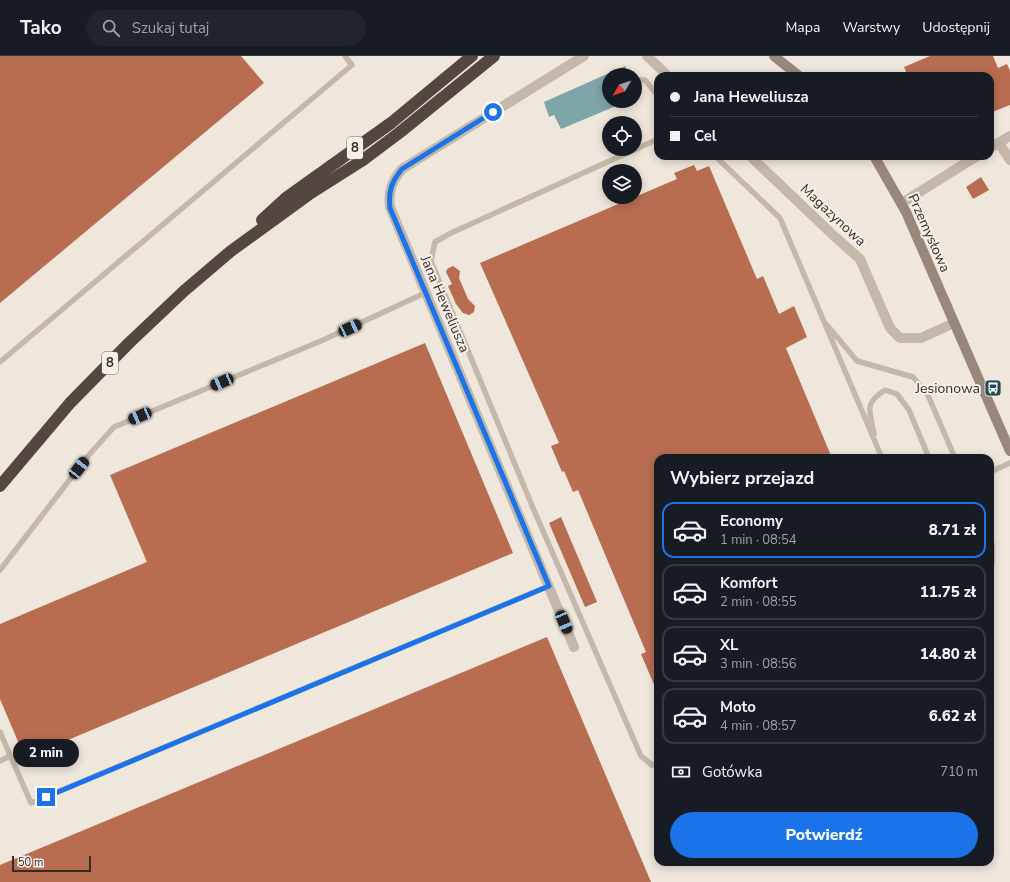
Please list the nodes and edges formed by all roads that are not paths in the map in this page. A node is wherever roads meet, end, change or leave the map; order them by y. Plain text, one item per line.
1 (345, 56) edge
2 (472, 56) edge
3 (494, 56) edge
4 (584, 56) edge
5 (647, 56) edge
6 (774, 56) edge
7 (664, 72) edge
8 (794, 72) edge
9 (642, 80) edge
10 (654, 91) edge
11 (1010, 136) edge
12 (654, 141) edge
13 (994, 146) edge
14 (719, 160) edge
15 (754, 160) edge
16 (876, 160) edge
17 (971, 160) edge
18 (1010, 160) edge
19 (902, 203) junction
20 (231, 251) junction
21 (426, 293) junction
22 (821, 316) junction
23 (954, 323) junction
24 (0, 362) edge
25 (875, 442) junction
26 (1010, 451) edge
27 (880, 454) edge
28 (927, 454) edge
29 (953, 454) edge
30 (1010, 463) edge
31 (994, 470) edge
32 (0, 486) edge
33 (0, 570) edge
34 (549, 586) junction
35 (574, 647) dead end
36 (0, 732) edge
37 (10, 756) junction
38 (0, 761) edge
39 (654, 765) edge

1 - 24 lane
2 - 20 highway, 8
3 - 20 highway, 8
4 - 21 street, Jana Heweliusza
5 - 7 street
6 - 8 street
9 - 10 lane
11 - 13 street
12 - 39 lane
13 - 18 street
14 - 22 lane
15 - 23 street, Magazynowa
16 - 19 street, Przemysłowa
17 - 19 street
19 - 23 street, Przemysłowa
20 - 32 highway, 8
21 - 33 lane
21 - 34 street, Jana Heweliusza
22 - 25 lane
22 - 29 lane
23 - 26 street
25 - 27 lane
25 - 28 lane
30 - 31 lane
34 - 35 street, Jana Heweliusza
34 - 37 lane
36 - 37 lane
37 - 38 lane

